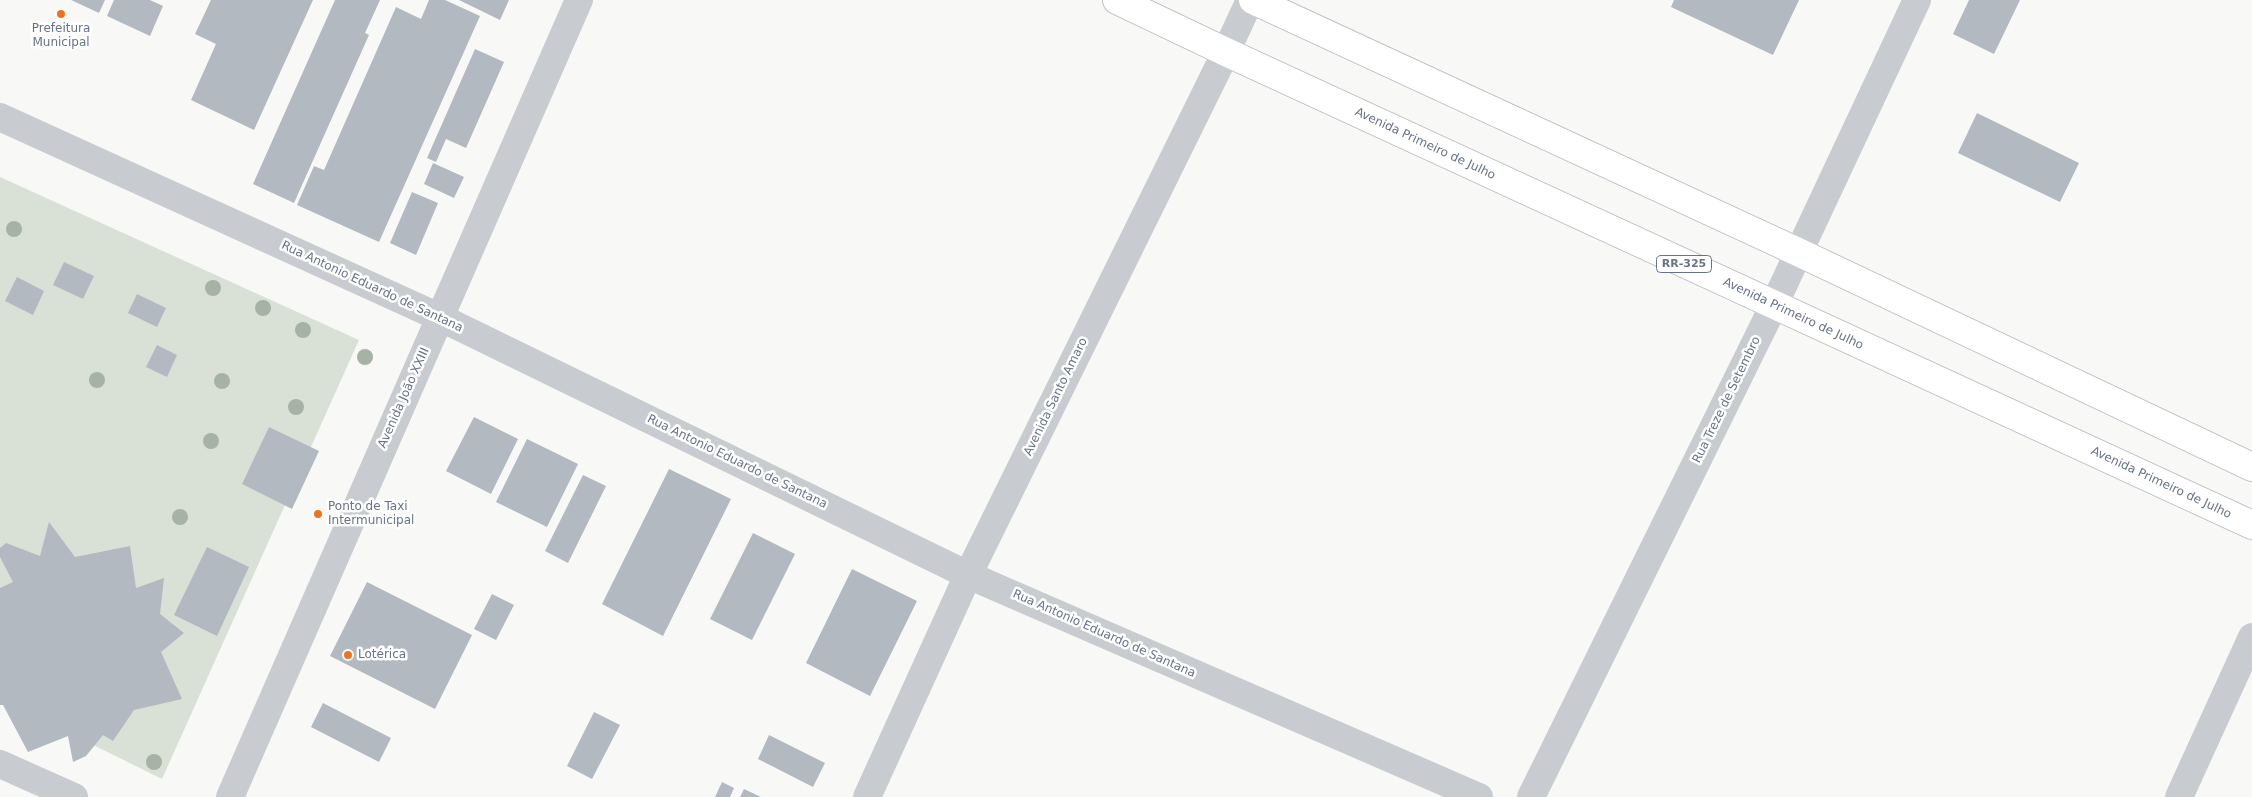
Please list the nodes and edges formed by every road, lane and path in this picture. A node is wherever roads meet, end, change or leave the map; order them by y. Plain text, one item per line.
1 (579, 0) edge
2 (1118, 0) edge
3 (1252, 0) edge
4 (1916, 0) edge
5 (1226, 52) junction
6 (0, 117) edge
7 (1798, 252) junction
8 (1774, 305) junction
9 (440, 317) junction
10 (2252, 467) edge
11 (2252, 524) edge
12 (968, 575) junction
13 (2252, 637) edge
14 (0, 764) edge
15 (74, 797) edge
16 (230, 797) edge
17 (867, 797) edge
18 (1479, 797) edge
19 (1531, 797) edge
20 (2179, 797) edge

1 - 9 street, Avenida João XXIII
2 - 5 main road, Avenida Primeiro de Julho / RR-325
3 - 5 street, Avenida Santo Amaro
3 - 7 main road
4 - 7 street, Rua Treze de Setembro
5 - 8 main road, Avenida Primeiro de Julho / RR-325
5 - 12 street, Avenida Santo Amaro
6 - 9 street, Rua Antonio Eduardo de Santana
7 - 8 street, Rua Treze de Setembro
7 - 10 main road
8 - 11 main road, Avenida Primeiro de Julho / RR-325
8 - 19 street, Rua Treze de Setembro
9 - 12 street, Rua Antonio Eduardo de Santana
9 - 16 street, Avenida João XXIII
12 - 17 street, Avenida Santo Amaro
12 - 18 street, Rua Antonio Eduardo de Santana
13 - 20 street
14 - 15 street

